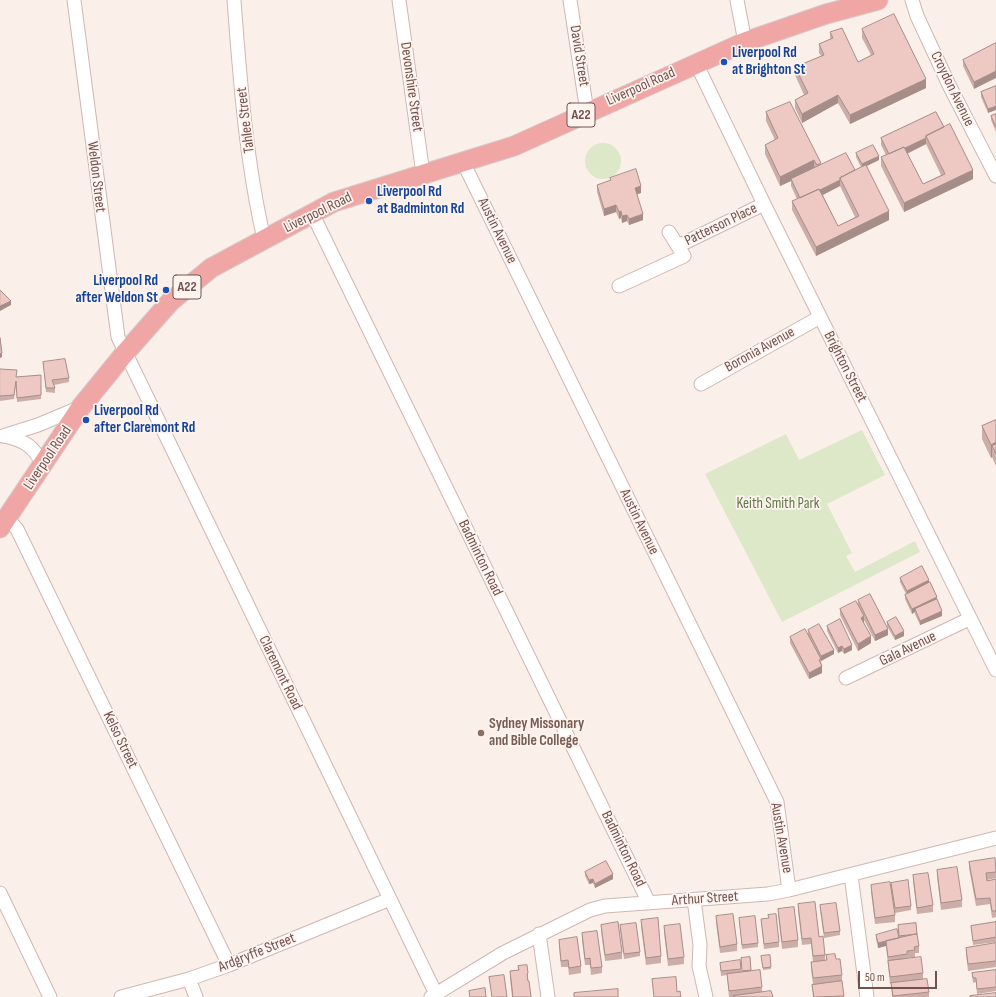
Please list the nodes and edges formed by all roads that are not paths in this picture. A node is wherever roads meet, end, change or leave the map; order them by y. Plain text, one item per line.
1 (74, 0) edge
2 (234, 0) edge
3 (399, 0) edge
4 (570, 0) edge
5 (737, 0) edge
6 (878, 0) edge
7 (912, 0) edge
8 (745, 42) junction
9 (696, 63) junction
10 (587, 112) junction
11 (463, 162) junction
12 (423, 174) junction
13 (996, 176) edge
14 (764, 204) junction
15 (312, 213) junction
16 (669, 232) dead end
17 (264, 239) junction
18 (678, 246) junction
19 (619, 286) dead end
20 (820, 317) junction
21 (125, 353) junction
22 (701, 384) dead end
23 (82, 407) junction
24 (1, 436) edge
25 (43, 465) junction
26 (4, 523) edge
27 (970, 619) junction
28 (996, 670) edge
29 (846, 678) dead end
30 (996, 838) edge
31 (851, 875) junction
32 (789, 890) junction
33 (0, 893) edge
34 (390, 899) junction
35 (694, 900) junction
36 (649, 903) junction
37 (539, 934) junction
38 (229, 965) junction
39 (189, 979) junction
40 (433, 995) edge
41 (50, 997) edge
42 (121, 997) edge
43 (196, 997) edge
44 (548, 997) edge
45 (706, 997) edge
46 (867, 997) edge

1 - 21 street, Weldon Street
2 - 17 street, Tahlee Street
3 - 12 street, Devonshire Street
4 - 10 street, David Street
5 - 8 street
6 - 8 highway, Liverpool Road / A22
7 - 13 street, Croydon Avenue
8 - 9 highway, Liverpool Road / A22
9 - 10 highway, Liverpool Road / A22
9 - 14 street, Brighton Street
10 - 11 highway, Liverpool Road / A22
11 - 12 highway, Liverpool Road / A22
11 - 32 street, Austin Avenue
12 - 15 highway, Liverpool Road / A22
14 - 18 street, Patterson Place
14 - 20 street, Brighton Street
15 - 17 highway, Liverpool Road / A22
15 - 36 street, Badminton Road
16 - 18 street, Patterson Place
17 - 21 highway, Liverpool Road / A22
18 - 19 street, Patterson Place
20 - 22 street, Boronia Avenue
20 - 27 street, Brighton Street
21 - 23 highway, Liverpool Road / A22
21 - 34 street, Claremont Road
23 - 24 street
23 - 25 highway, Liverpool Road / A22
24 - 25 street
25 - 26 highway, Liverpool Road / A22
26 - 38 street, Kelso Street
27 - 28 street, Brighton Street
27 - 29 street, Gala Avenue
30 - 31 street, Arthur Street
31 - 32 street, Arthur Street
31 - 46 street
32 - 35 street, Arthur Street
33 - 41 street
34 - 38 street, Ardgryffe Street
34 - 40 street, Claremont Road
35 - 36 street, Arthur Street
35 - 45 street
36 - 37 street, Arthur Street
37 - 40 street, Arthur Street
37 - 44 street
38 - 39 street, Ardgryffe Street
39 - 42 street, Ardgryffe Street
39 - 43 street

